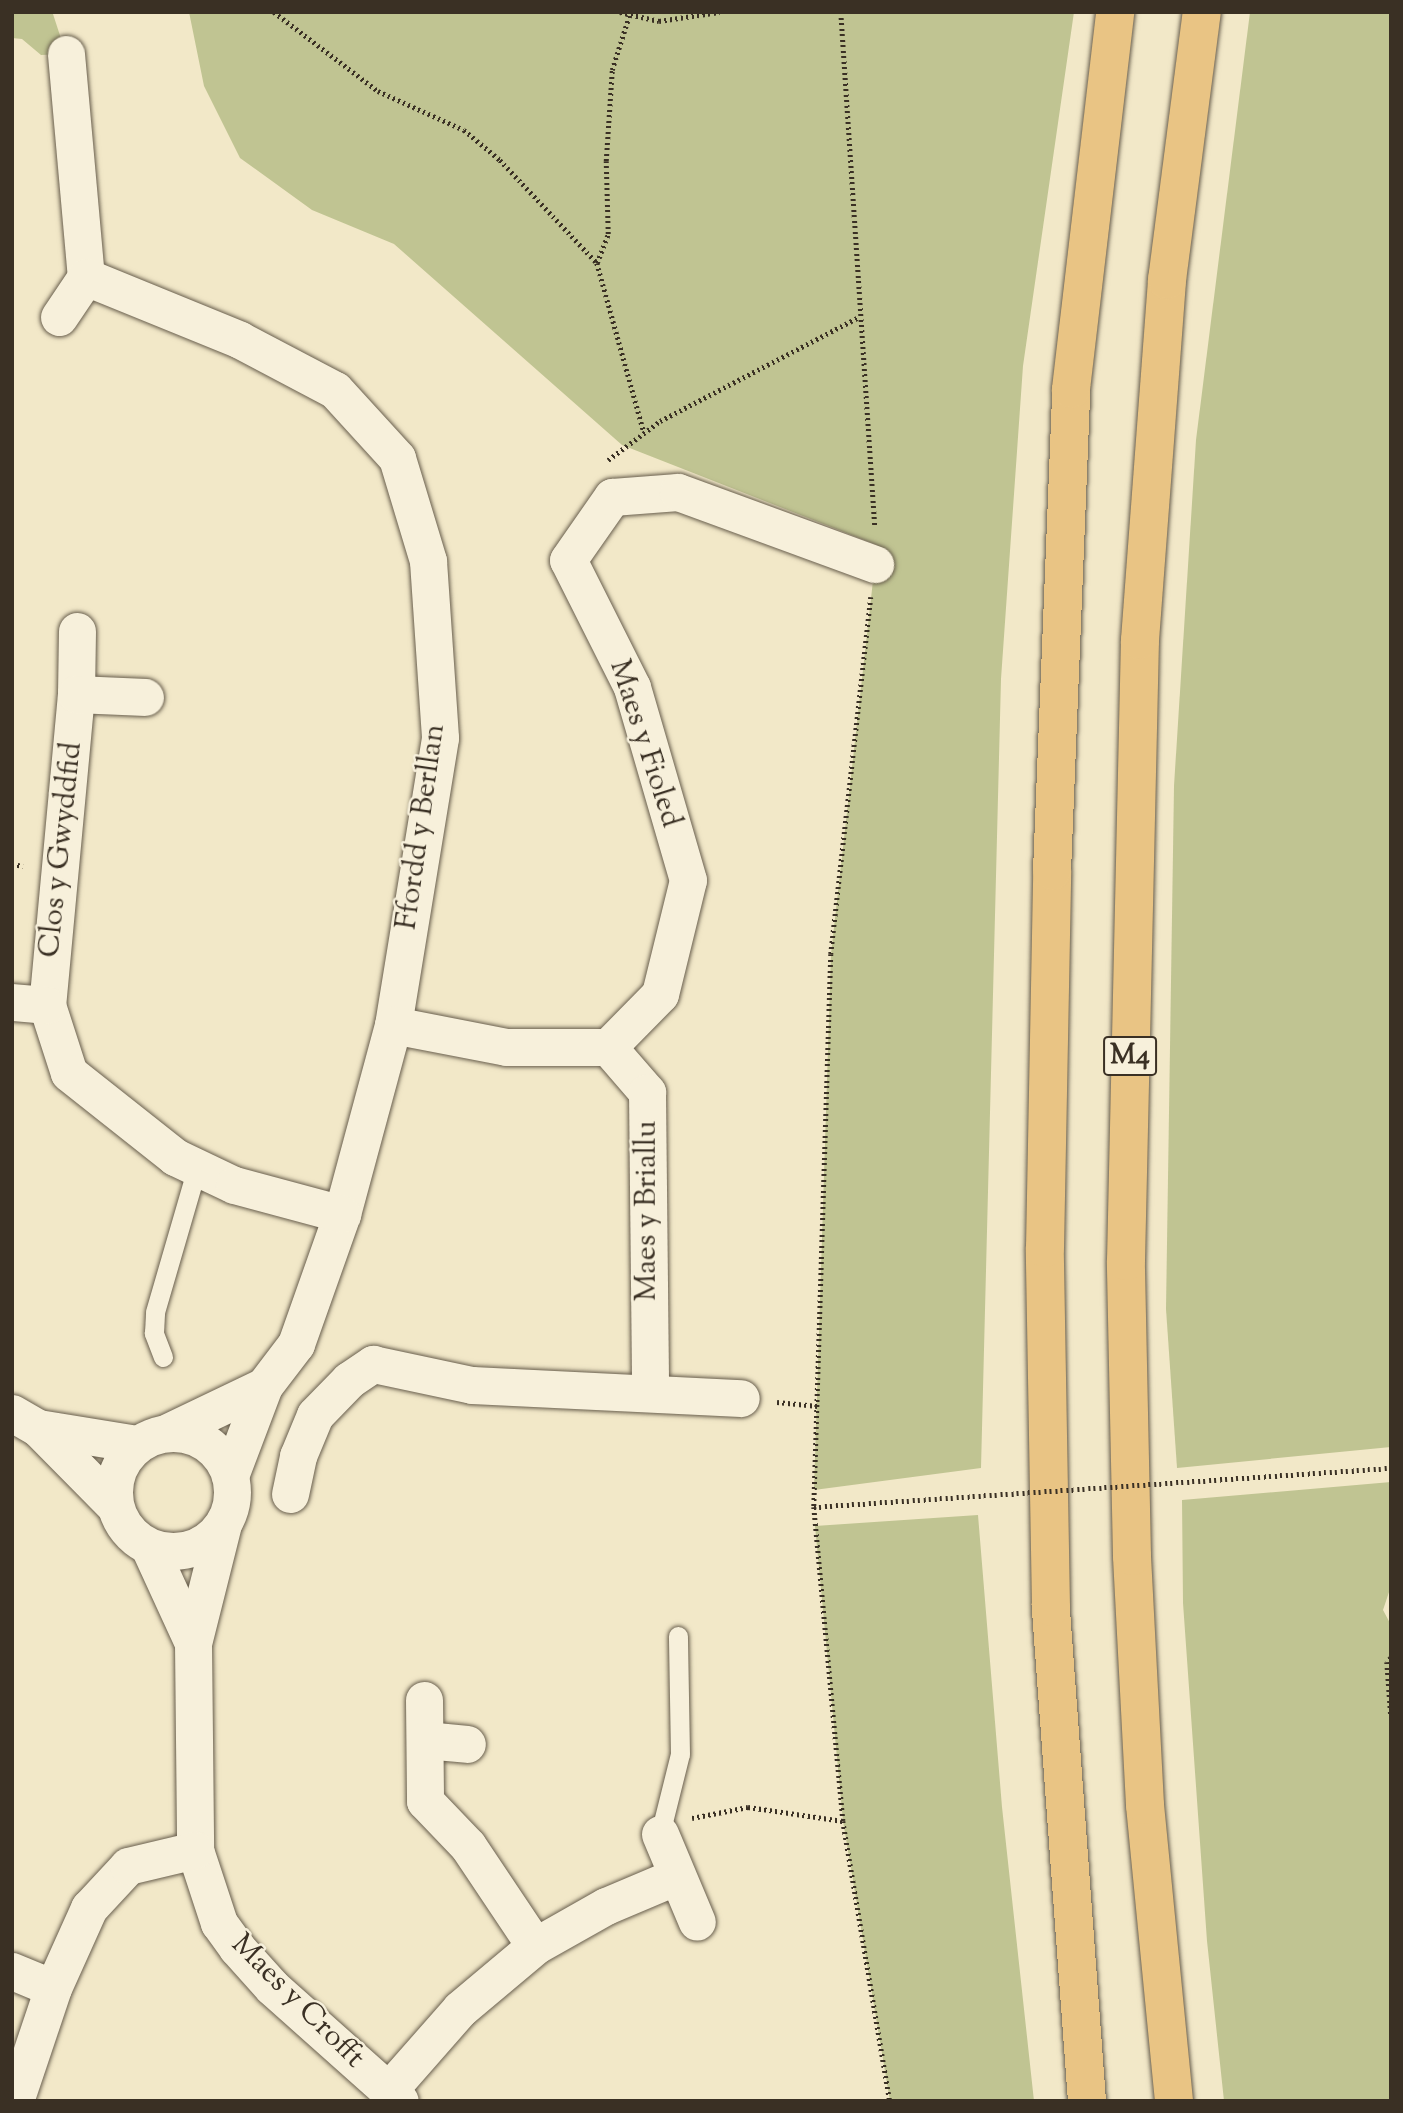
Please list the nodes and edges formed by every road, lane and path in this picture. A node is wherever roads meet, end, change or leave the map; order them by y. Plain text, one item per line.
1 (274, 12) edge
2 (620, 12) edge
3 (719, 12) edge
4 (841, 12) edge
5 (1115, 12) edge
6 (1202, 12) edge
7 (629, 16) junction
8 (66, 54) dead end
9 (597, 263) junction
10 (86, 277) junction
11 (59, 317) dead end
12 (859, 317) junction
13 (643, 432) junction
14 (600, 468) dead end
15 (875, 564) junction
16 (76, 631) dead end
17 (76, 694) junction
18 (145, 697) dead end
19 (30, 1004) edge
20 (393, 1025) junction
21 (608, 1047) junction
22 (197, 1167) junction
23 (342, 1214) junction
24 (163, 1357) dead end
25 (264, 1386) junction
26 (650, 1390) junction
27 (741, 1398) dead end
28 (25, 1420) edge
29 (153, 1438) junction
30 (1391, 1468) edge
31 (230, 1476) junction
32 (290, 1494) dead end
33 (115, 1506) junction
34 (814, 1507) junction
35 (223, 1524) junction
36 (149, 1547) junction
37 (678, 1636) dead end
38 (193, 1643) junction
39 (1391, 1658) edge
40 (424, 1700) dead end
41 (1391, 1716) edge
42 (425, 1740) junction
43 (467, 1744) dead end
44 (843, 1821) junction
45 (660, 1834) junction
46 (195, 1850) junction
47 (677, 1876) junction
48 (697, 1922) dead end
49 (535, 1946) junction
50 (12, 1971) edge
51 (53, 1988) junction
52 (394, 2096) edge
53 (15, 2101) edge
54 (890, 2101) edge
55 (1087, 2101) edge
56 (1174, 2101) edge

1 - 9 path
2 - 7 path
3 - 7 path
4 - 12 path
5 - 55 highway
6 - 56 highway, M4
7 - 9 path
8 - 10 street
9 - 13 path
10 - 11 street
10 - 20 street, Ffordd y Berllan
12 - 13 path
12 - 15 path
13 - 14 path
15 - 21 street, Maes y Fioled
15 - 34 path
16 - 17 street, Clos y Gwyddfid
17 - 18 street
17 - 19 street, Clos y Gwyddfid
19 - 22 street, Clos y Gwyddfid
20 - 21 street
20 - 23 street, Ffordd y Berllan
21 - 26 street, Maes y Briallu
22 - 23 street, Clos y Gwyddfid
22 - 24 lane
23 - 25 street, Ffordd y Berllan
25 - 29 street, Ffordd y Berllan
25 - 31 street, Ffordd y Berllan
26 - 27 street
26 - 32 street
28 - 29 street
28 - 33 street
29 - 31 street
29 - 33 street
30 - 34 path, bridge
31 - 35 street
33 - 36 street
34 - 44 path
35 - 36 street
35 - 38 street, Maes y Crofft
36 - 38 street, Maes y Crofft
37 - 45 lane
38 - 46 street, Maes y Crofft
39 - 41 path
40 - 42 street
42 - 43 street
42 - 49 street
44 - 45 path
44 - 54 path
45 - 47 street
46 - 51 street
46 - 52 street, Maes y Crofft
47 - 48 street
47 - 49 street
49 - 52 street
50 - 51 street
51 - 53 street

